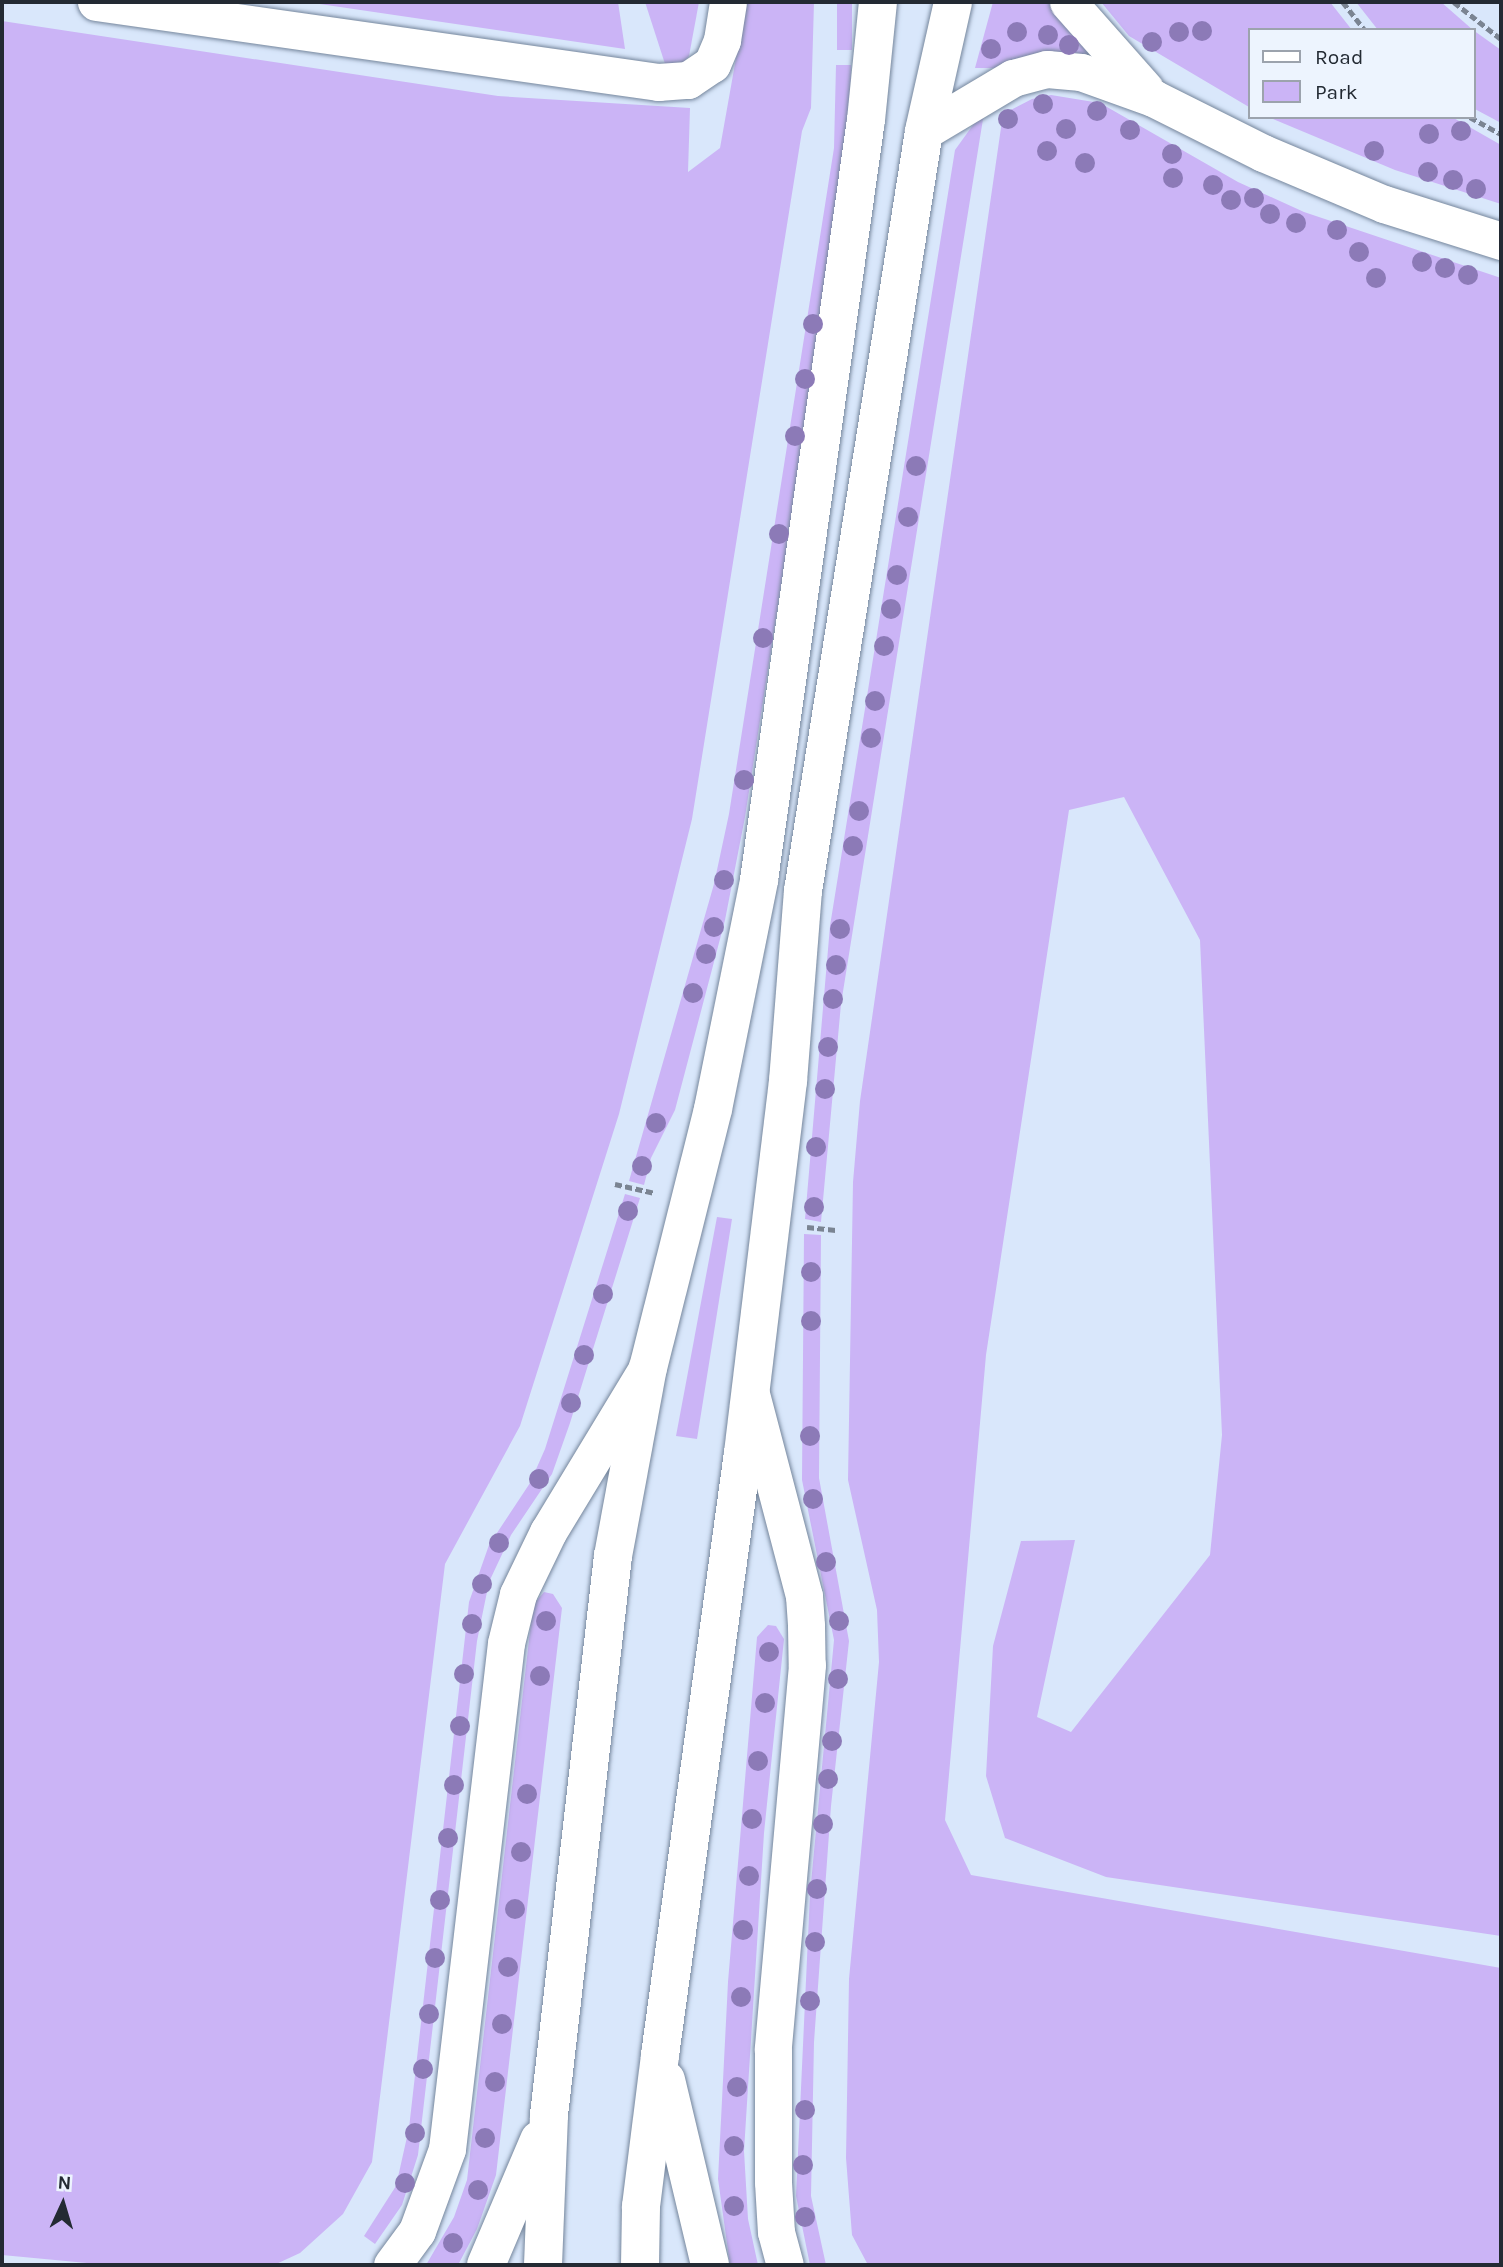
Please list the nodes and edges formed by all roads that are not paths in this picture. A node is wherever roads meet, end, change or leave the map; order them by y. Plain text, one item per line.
1 (96, 2) edge
2 (728, 2) edge
3 (878, 2) edge
4 (953, 2) edge
5 (1068, 2) edge
6 (1153, 98) junction
7 (924, 131) junction
8 (1501, 241) edge
9 (648, 1368) junction
10 (750, 1390) junction
11 (660, 2055) junction
12 (549, 2115) junction
13 (392, 2265) edge
14 (486, 2265) edge
15 (543, 2265) edge
16 (640, 2265) edge
17 (710, 2265) edge
18 (785, 2265) edge

1 - 2 street
3 - 9 main road
4 - 7 main road
5 - 6 street
6 - 7 street
6 - 8 street
7 - 10 main road
9 - 12 main road
9 - 13 street
10 - 11 main road
10 - 18 street
11 - 16 main road
11 - 17 main road
12 - 14 main road
12 - 15 main road

